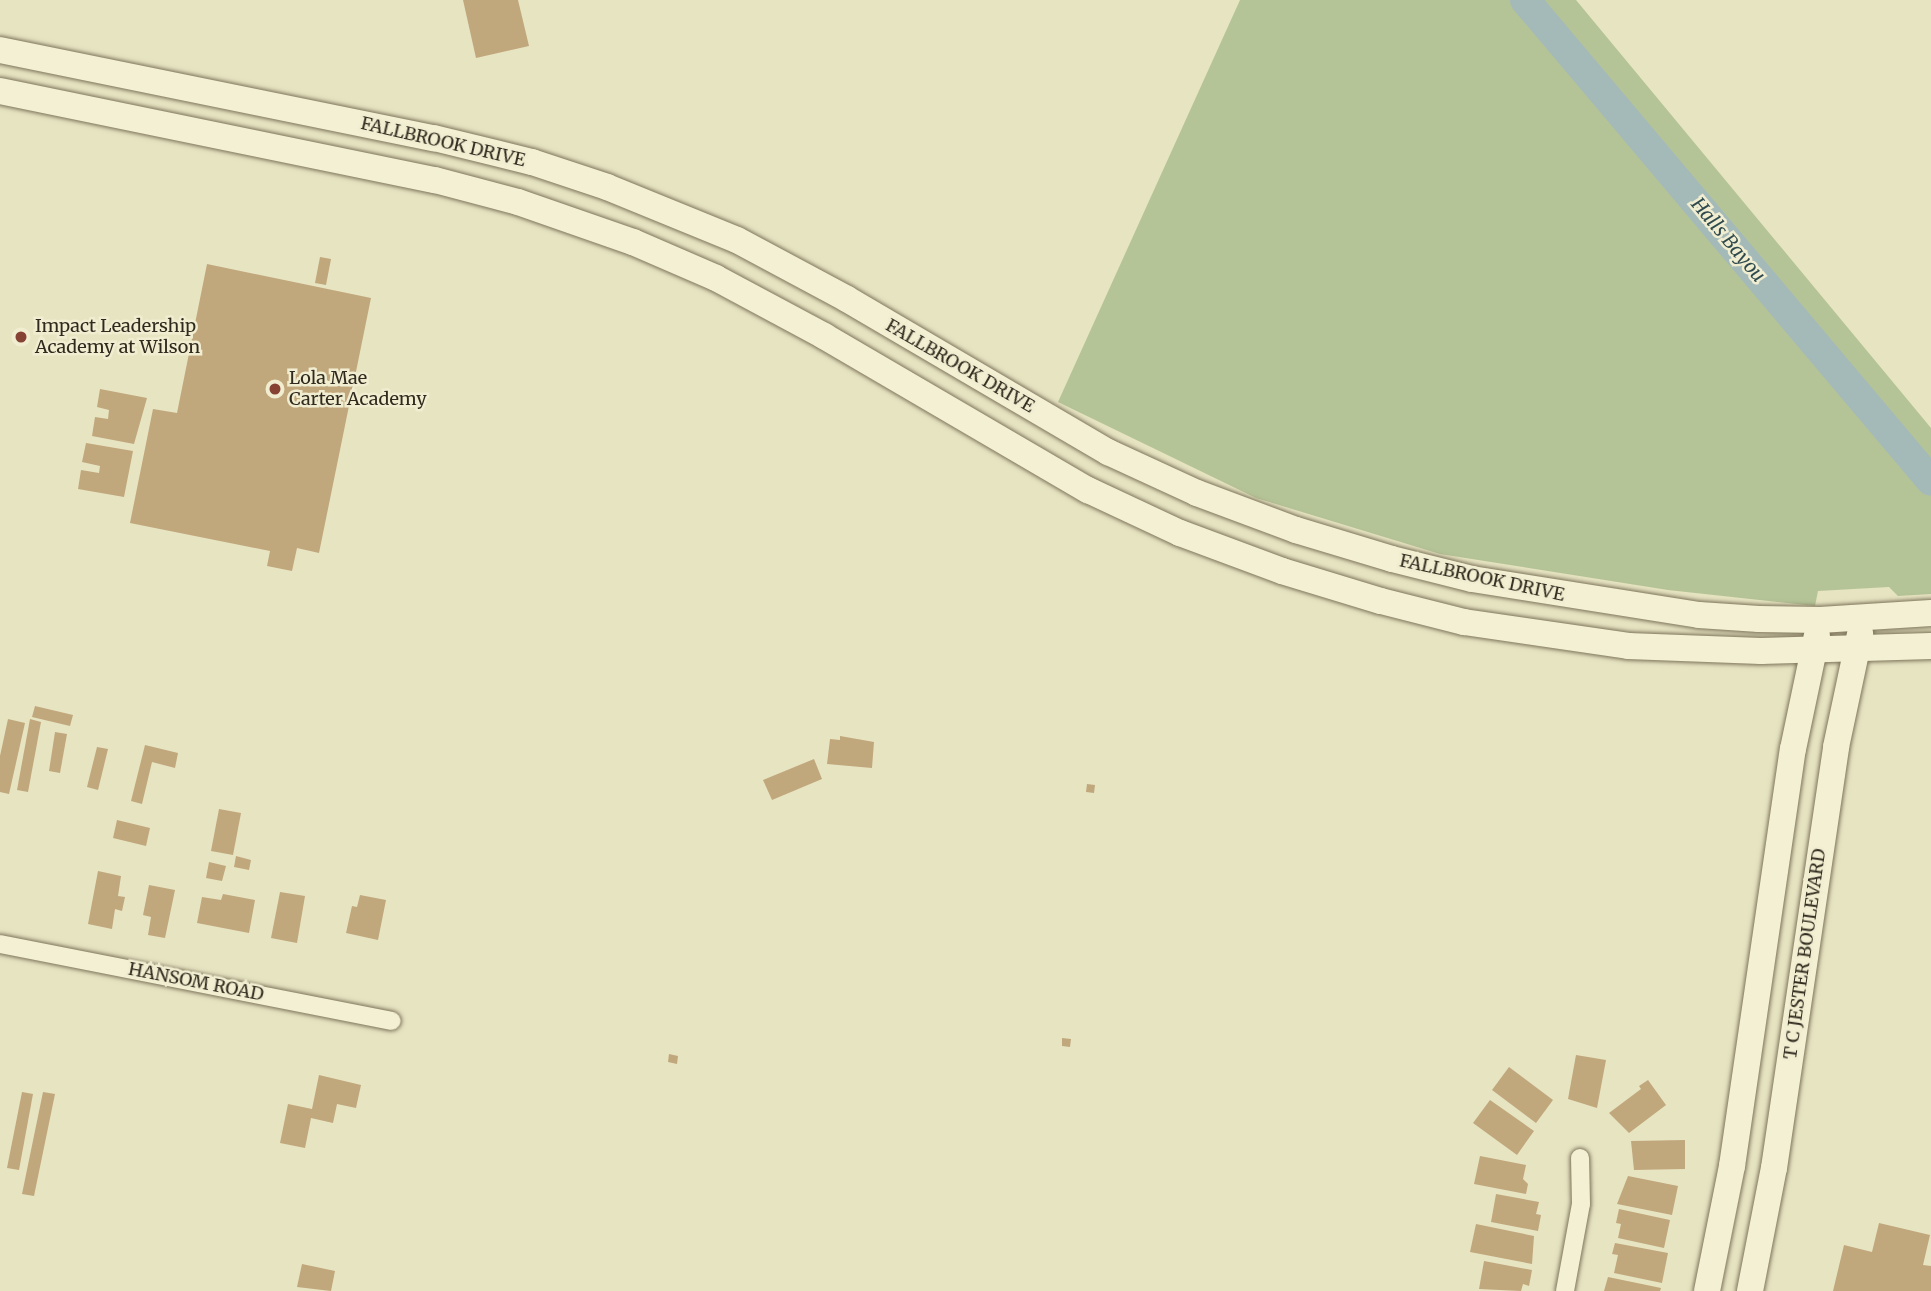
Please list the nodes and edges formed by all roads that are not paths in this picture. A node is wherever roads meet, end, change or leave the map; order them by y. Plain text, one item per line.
1 (0, 50) edge
2 (197, 90) junction
3 (0, 91) edge
4 (188, 131) junction
5 (532, 162) junction
6 (518, 202) junction
7 (1931, 613) edge
8 (1863, 617) junction
9 (1820, 620) junction
10 (1931, 646) edge
11 (1857, 649) junction
12 (1813, 650) junction
13 (0, 944) edge
14 (392, 1021) dead end
15 (1580, 1158) dead end
16 (1565, 1291) edge
17 (1707, 1291) edge
18 (1750, 1291) edge

1 - 2 main road, FALLBROOK DRIVE
2 - 4 main road
2 - 5 main road, FALLBROOK DRIVE
3 - 4 main road
4 - 6 main road
5 - 6 main road
5 - 9 main road, FALLBROOK DRIVE
6 - 12 main road
7 - 8 main road, FALLBROOK DRIVE
8 - 9 main road, FALLBROOK DRIVE
8 - 11 main road, T C JESTER BOULEVARD
9 - 12 main road
10 - 11 main road
11 - 12 main road
11 - 18 main road, T C JESTER BOULEVARD
12 - 17 main road
13 - 14 street, HANSOM ROAD
15 - 16 street

